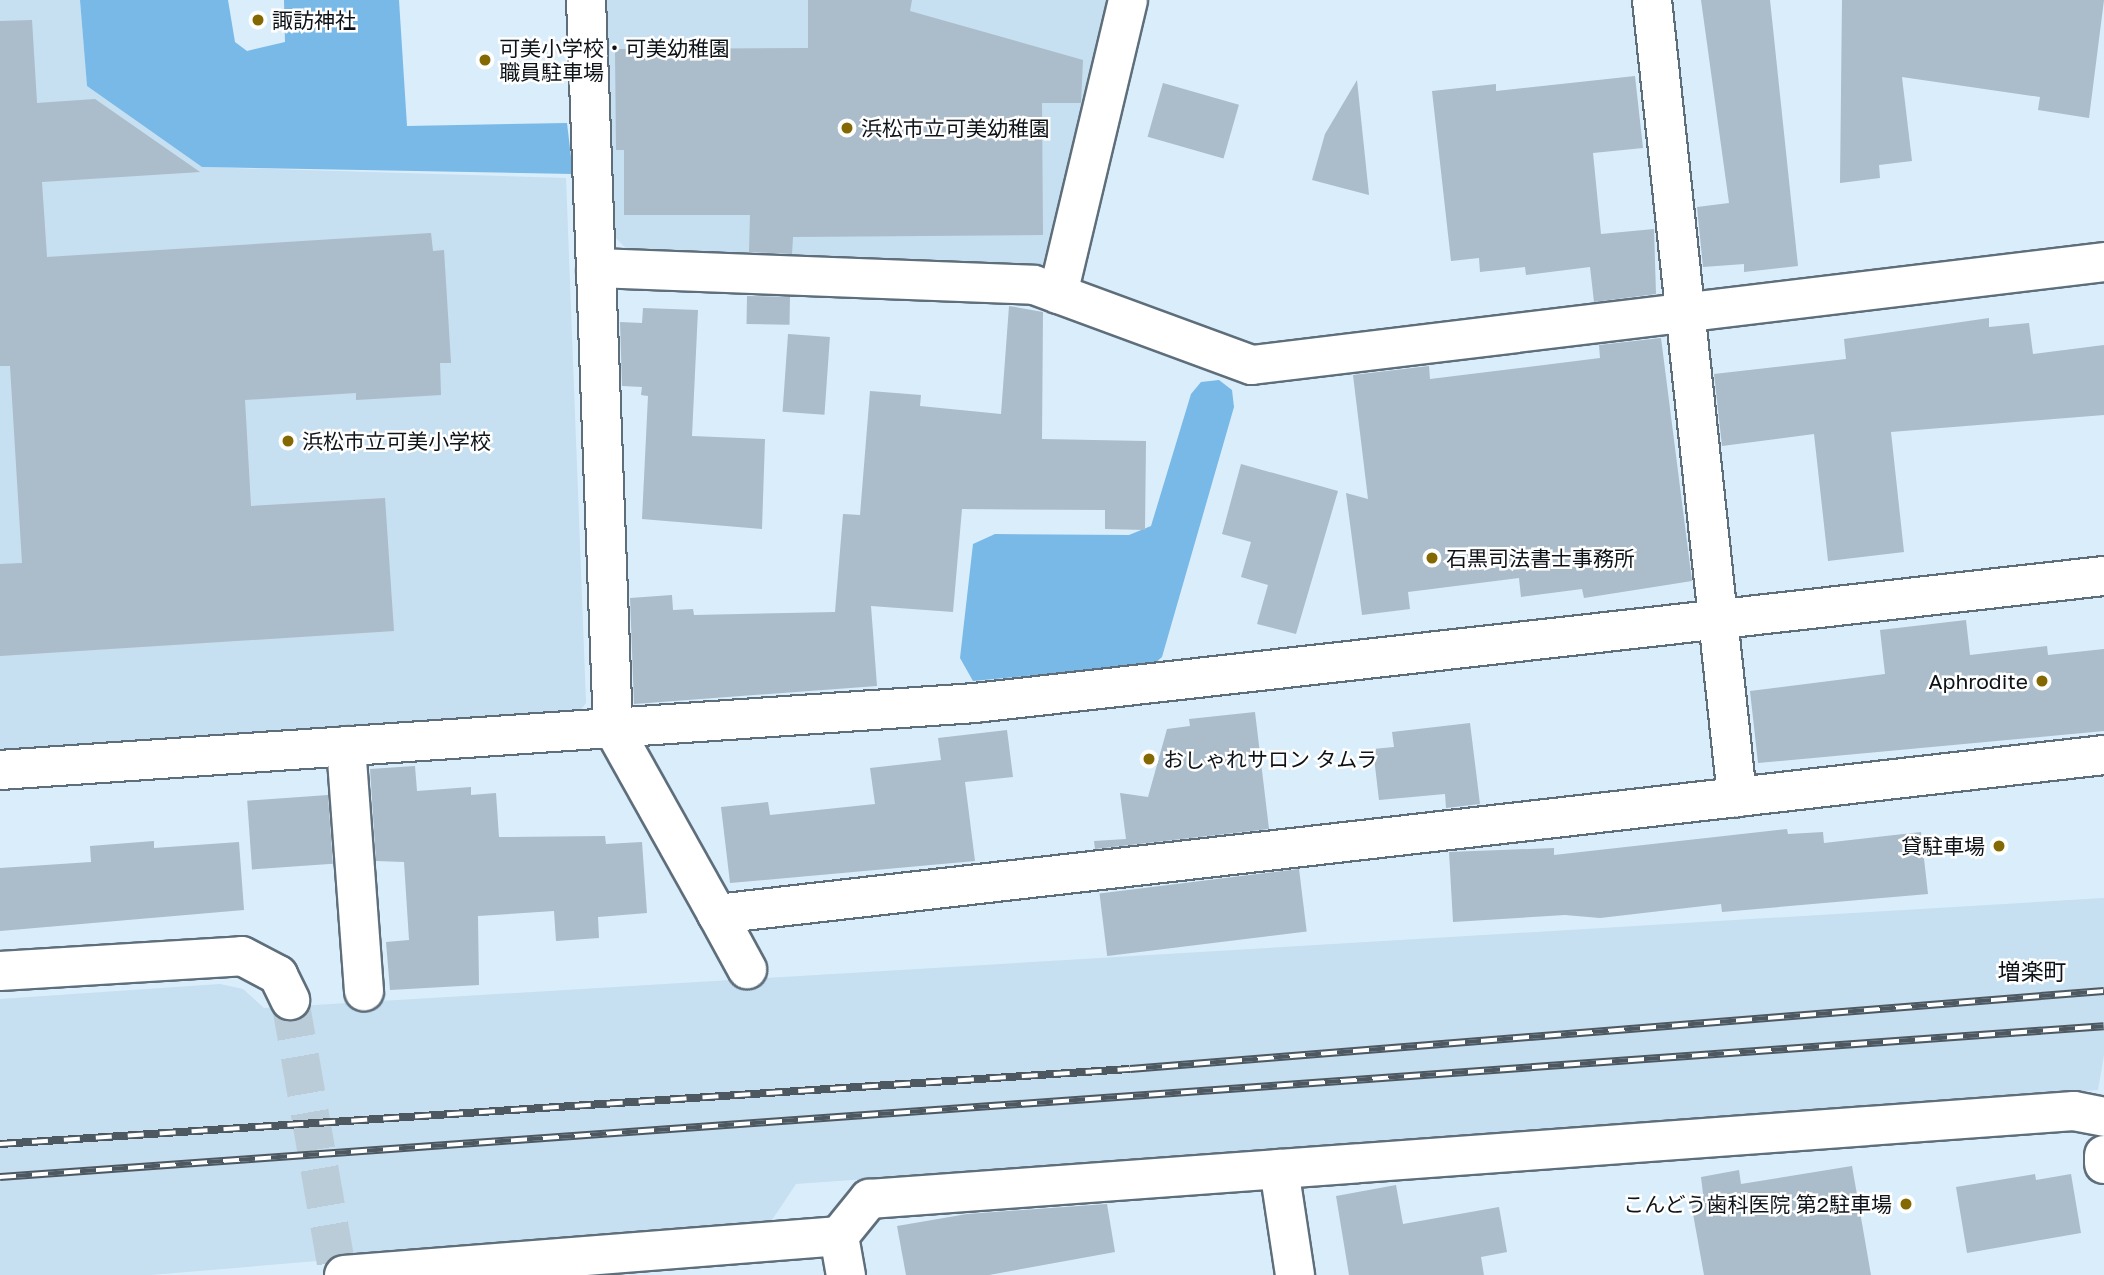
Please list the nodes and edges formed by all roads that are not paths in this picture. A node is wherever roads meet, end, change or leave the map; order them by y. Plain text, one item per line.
1 (586, 0) edge
2 (1128, 0) edge
3 (1653, 0) edge
4 (2104, 262) edge
5 (596, 268) junction
6 (1058, 294) junction
7 (1686, 312) junction
8 (2104, 576) edge
9 (1718, 620) junction
10 (613, 728) junction
11 (346, 746) junction
12 (2104, 755) edge
13 (0, 771) edge
14 (1737, 797) junction
15 (717, 914) junction
16 (747, 969) dead end
17 (0, 971) edge
18 (363, 991) dead end
19 (290, 1000) tunnel mouth
20 (2104, 1117) edge
21 (2104, 1155) edge
22 (2104, 1164) edge
23 (1279, 1169) junction
24 (839, 1236) junction
25 (344, 1275) edge
26 (846, 1275) edge
27 (1295, 1275) edge

1 - 5 street
2 - 6 street
3 - 7 street
4 - 7 street
5 - 6 street
5 - 10 street
6 - 7 street
7 - 9 street
8 - 9 street
9 - 10 street
9 - 14 street
10 - 11 street
10 - 15 street
11 - 13 street
11 - 18 street
12 - 14 street
14 - 15 street
15 - 16 street
17 - 19 street
20 - 23 street
21 - 22 street
23 - 24 street
23 - 27 street
24 - 25 street
24 - 26 street

